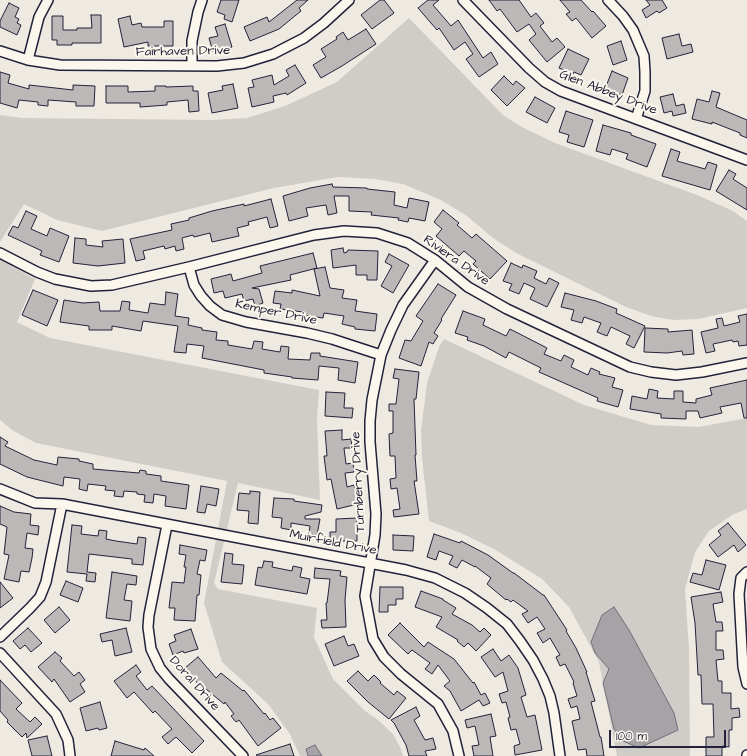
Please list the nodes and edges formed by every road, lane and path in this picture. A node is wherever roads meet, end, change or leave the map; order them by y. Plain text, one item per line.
1 (48, 0) edge
2 (202, 0) edge
3 (349, 0) edge
4 (463, 0) edge
5 (608, 0) edge
6 (0, 50) edge
7 (28, 60) junction
8 (192, 66) junction
9 (636, 119) junction
10 (747, 160) edge
11 (1, 252) edge
12 (435, 260) junction
13 (189, 267) junction
14 (381, 355) junction
15 (747, 363) edge
16 (0, 489) edge
17 (62, 504) junction
18 (167, 525) junction
19 (370, 564) junction
20 (747, 572) edge
21 (0, 637) edge
22 (0, 653) edge
23 (747, 684) edge
24 (70, 756) edge
25 (243, 756) edge
26 (459, 756) edge
27 (560, 756) edge

1 - 7 street
2 - 8 street
3 - 8 street, Fairhaven Drive
4 - 9 street, Glen Abbey Drive
5 - 9 street
6 - 7 street, Fairhaven Drive
7 - 8 street, Fairhaven Drive
9 - 10 street, Glen Abbey Drive
11 - 13 street, Riviera Drive
12 - 13 street, Riviera Drive
12 - 14 street, Turnberry Drive
12 - 15 street, Riviera Drive
13 - 14 street, Kemper Drive
14 - 19 street, Turnberry Drive
16 - 17 street, Muirfield Drive
17 - 18 street, Muirfield Drive
17 - 21 street
18 - 19 street, Muirfield Drive
18 - 25 street, Doral Drive
19 - 26 street, Turnberry Drive
19 - 27 street, Muirfield Drive
20 - 23 street
22 - 24 street

